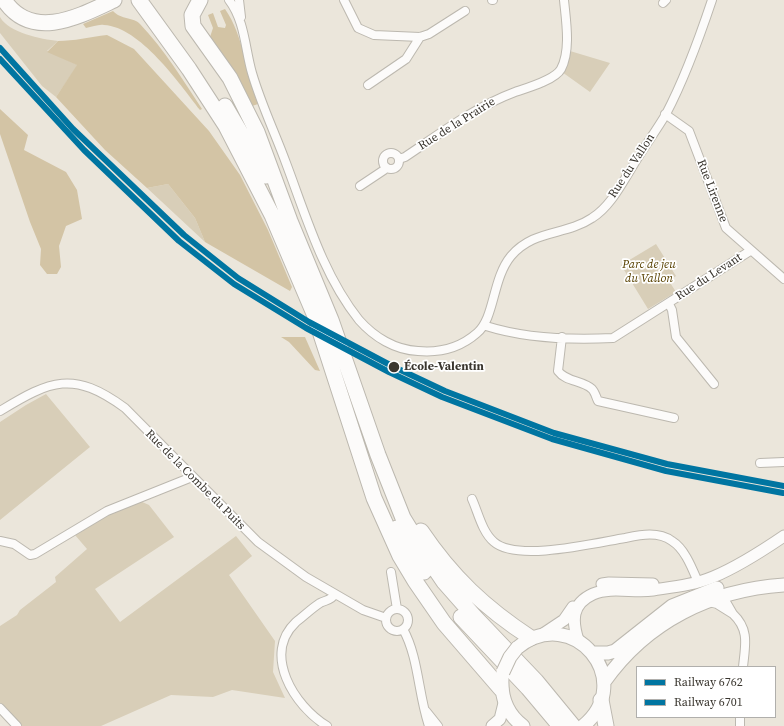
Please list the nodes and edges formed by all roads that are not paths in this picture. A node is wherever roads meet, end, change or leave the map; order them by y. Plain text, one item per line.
1 (4, 0) edge
2 (114, 0) edge
3 (139, 0) edge
4 (152, 0) edge
5 (200, 0) edge
6 (229, 0) edge
7 (239, 0) edge
8 (344, 0) edge
9 (564, 0) edge
10 (712, 0) edge
11 (465, 11) dead end
12 (241, 24) junction
13 (420, 37) junction
14 (368, 85) dead end
15 (665, 114) junction
16 (399, 159) junction
17 (386, 167) junction
18 (360, 186) dead end
19 (290, 221) junction
20 (750, 251) junction
21 (784, 279) edge
22 (669, 304) junction
23 (486, 326) junction
24 (562, 337) junction
25 (714, 384) dead end
26 (344, 401) junction
27 (0, 411) edge
28 (674, 418) dead end
29 (378, 455) junction
30 (784, 462) edge
31 (760, 463) dead end
32 (192, 477) junction
33 (472, 499) dead end
34 (784, 536) edge
35 (0, 541) edge
36 (391, 572) dead end
37 (784, 578) edge
38 (784, 585) edge
39 (681, 586) junction
40 (700, 592) junction
41 (335, 594) junction
42 (722, 595) junction
43 (397, 608) junction
44 (733, 614) junction
45 (386, 618) junction
46 (403, 629) junction
47 (537, 636) junction
48 (578, 640) junction
49 (593, 653) junction
50 (743, 666) edge
51 (604, 682) junction
52 (503, 696) junction
53 (601, 700) junction
54 (0, 708) edge
55 (425, 709) junction
56 (17, 726) edge
57 (326, 726) edge
58 (430, 726) edge
59 (438, 726) edge
60 (492, 726) edge
61 (523, 726) edge
62 (560, 726) edge
63 (580, 726) edge
64 (606, 726) edge

1 - 2 highway
3 - 26 highway
4 - 19 highway
5 - 19 highway
6 - 12 street
7 - 12 street
8 - 13 street
9 - 16 street, Rue de la Prairie
10 - 15 street, Rue du Vallon
11 - 13 street
12 - 23 street
13 - 14 street
15 - 20 street, Rue Lirenne
15 - 23 street, Rue du Vallon
16 - 17 street
16 - 17 street
17 - 18 street
19 - 29 highway
20 - 21 street, Rue Lirenne
20 - 22 street, Rue du Levant
22 - 24 street, Rue du Levant
22 - 25 street, Rue du Levant
23 - 24 street, Rue du Levant
24 - 28 street
26 - 52 highway
26 - 62 highway
27 - 32 street, Rue de la Combe du Puits
29 - 47 highway
29 - 63 highway
30 - 31 street
32 - 35 street
32 - 41 street, Rue de la Combe du Puits
33 - 40 street
34 - 40 street
36 - 43 street
37 - 40 main road
38 - 42 main road
39 - 40 street
39 - 47 street
39 - 48 street
40 - 42 main road
40 - 44 street
40 - 49 main road
40 - 51 main road
41 - 45 street, Rue de la Combe du Puits
41 - 57 street
42 - 44 street
43 - 45 street
43 - 46 street
44 - 50 street
45 - 46 street
46 - 55 street
47 - 48 main road
47 - 52 main road, bridge
48 - 49 main road
49 - 51 main road
51 - 53 main road
52 - 60 street
52 - 61 main road
53 - 63 main road
53 - 64 highway
54 - 56 street
55 - 58 street
55 - 59 street

